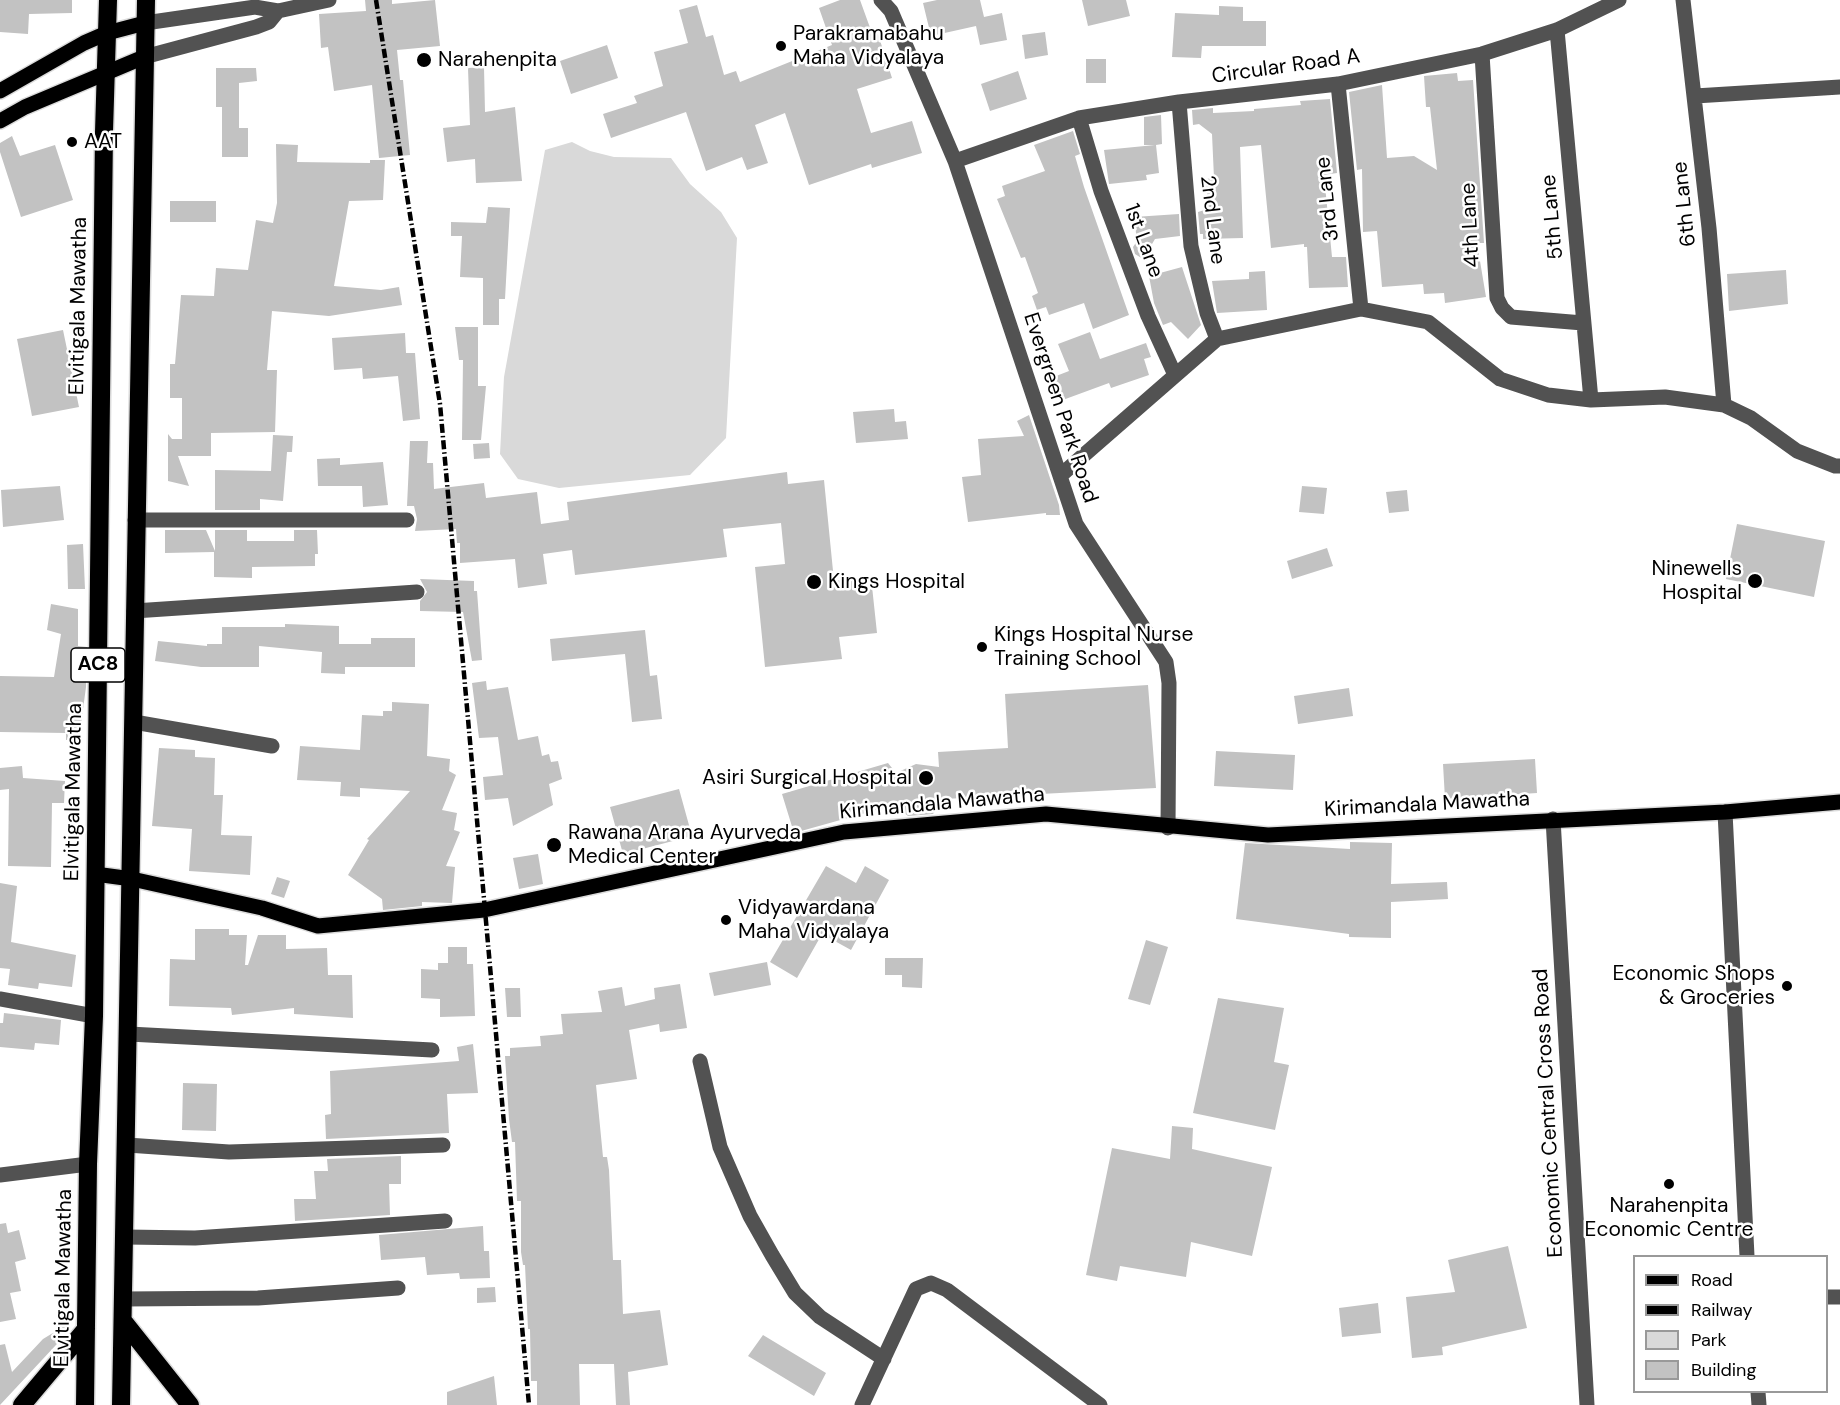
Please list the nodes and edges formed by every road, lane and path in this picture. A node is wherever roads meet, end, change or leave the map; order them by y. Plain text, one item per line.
1 (108, 0) edge
2 (146, 0) edge
3 (329, 0) edge
4 (881, 0) edge
5 (1618, 0) edge
6 (1683, 0) edge
7 (278, 11) junction
8 (145, 23) junction
9 (1557, 30) junction
10 (107, 33) junction
11 (1482, 54) junction
12 (144, 57) junction
13 (105, 73) junction
14 (1338, 84) junction
15 (1840, 87) edge
16 (0, 91) edge
17 (1695, 96) junction
18 (1179, 102) junction
19 (1079, 118) junction
20 (0, 121) edge
21 (955, 161) junction
22 (1361, 309) junction
23 (1583, 323) junction
24 (1217, 339) junction
25 (1175, 375) junction
26 (1591, 400) junction
27 (1724, 405) junction
28 (1840, 466) edge
29 (1061, 475) junction
30 (135, 520) junction
31 (407, 520) dead end
32 (417, 592) dead end
33 (134, 611) junction
34 (134, 723) junction
35 (272, 746) dead end
36 (1840, 802) edge
37 (1725, 812) junction
38 (1553, 819) junction
39 (1168, 828) junction
40 (95, 874) junction
41 (132, 879) junction
42 (0, 999) edge
43 (94, 1016) junction
44 (129, 1034) junction
45 (432, 1050) dead end
46 (700, 1061) dead end
47 (127, 1145) junction
48 (443, 1145) dead end
49 (88, 1164) junction
50 (0, 1175) edge
51 (445, 1221) dead end
52 (125, 1237) junction
53 (1747, 1255) edge
54 (398, 1287) dead end
55 (124, 1299) junction
56 (124, 1322) junction
57 (87, 1329) junction
58 (884, 1359) junction
59 (22, 1405) edge
60 (85, 1405) edge
61 (121, 1405) edge
62 (190, 1405) edge
63 (862, 1405) edge
64 (1100, 1405) edge
65 (1587, 1405) edge

1 - 10 highway, Elvitigala Mawatha / AC8
2 - 8 highway, AC8
3 - 7 street
4 - 21 street, Evergreen Park Road
5 - 9 street, Circular Road A
6 - 17 street, 6th Lane
7 - 8 street
7 - 12 street
8 - 10 main road
8 - 12 highway, AC8
9 - 11 street, Circular Road A
9 - 23 street, 5th Lane
10 - 13 highway, Elvitigala Mawatha / AC8
10 - 16 main road
11 - 14 street, Circular Road A
11 - 23 street, 4th Lane
12 - 13 main road
12 - 30 highway, AC8
13 - 20 main road
13 - 40 highway, Elvitigala Mawatha / AC8
14 - 18 street, Circular Road A
14 - 22 street, 3rd Lane
15 - 17 street
17 - 27 street, 6th Lane
18 - 19 street, Circular Road A
18 - 24 street, 2nd Lane
19 - 21 street, Circular Road A
19 - 25 street, 1st Lane
21 - 29 street, Evergreen Park Road
22 - 24 street
22 - 26 street
23 - 26 street, 5th Lane
24 - 25 street
25 - 29 street
26 - 27 street
27 - 28 street
29 - 39 street, Evergreen Park Road
30 - 31 street
30 - 33 highway, AC8
32 - 33 street
33 - 34 highway, AC8
34 - 35 street
34 - 41 highway, AC8
36 - 37 main road, Kirimandala Mawatha
37 - 38 main road, Kirimandala Mawatha
37 - 53 street
38 - 39 main road, Kirimandala Mawatha
38 - 65 street, Economic Central Cross Road
39 - 41 main road, Kirimandala Mawatha
40 - 41 main road, Kirimandala Mawatha
40 - 43 highway, Elvitigala Mawatha / AC8
41 - 44 highway, AC8
42 - 43 street
43 - 49 highway, Elvitigala Mawatha / AC8
44 - 45 street
44 - 47 highway, AC8
46 - 58 street
47 - 48 street
47 - 52 highway, AC8
49 - 50 street
49 - 57 highway, Elvitigala Mawatha / AC8
51 - 52 street
52 - 55 highway, AC8
54 - 55 street
55 - 56 highway, AC8
56 - 61 highway, AC8
56 - 62 highway
57 - 59 highway
57 - 60 highway, Elvitigala Mawatha / AC8
58 - 63 street
58 - 64 street

